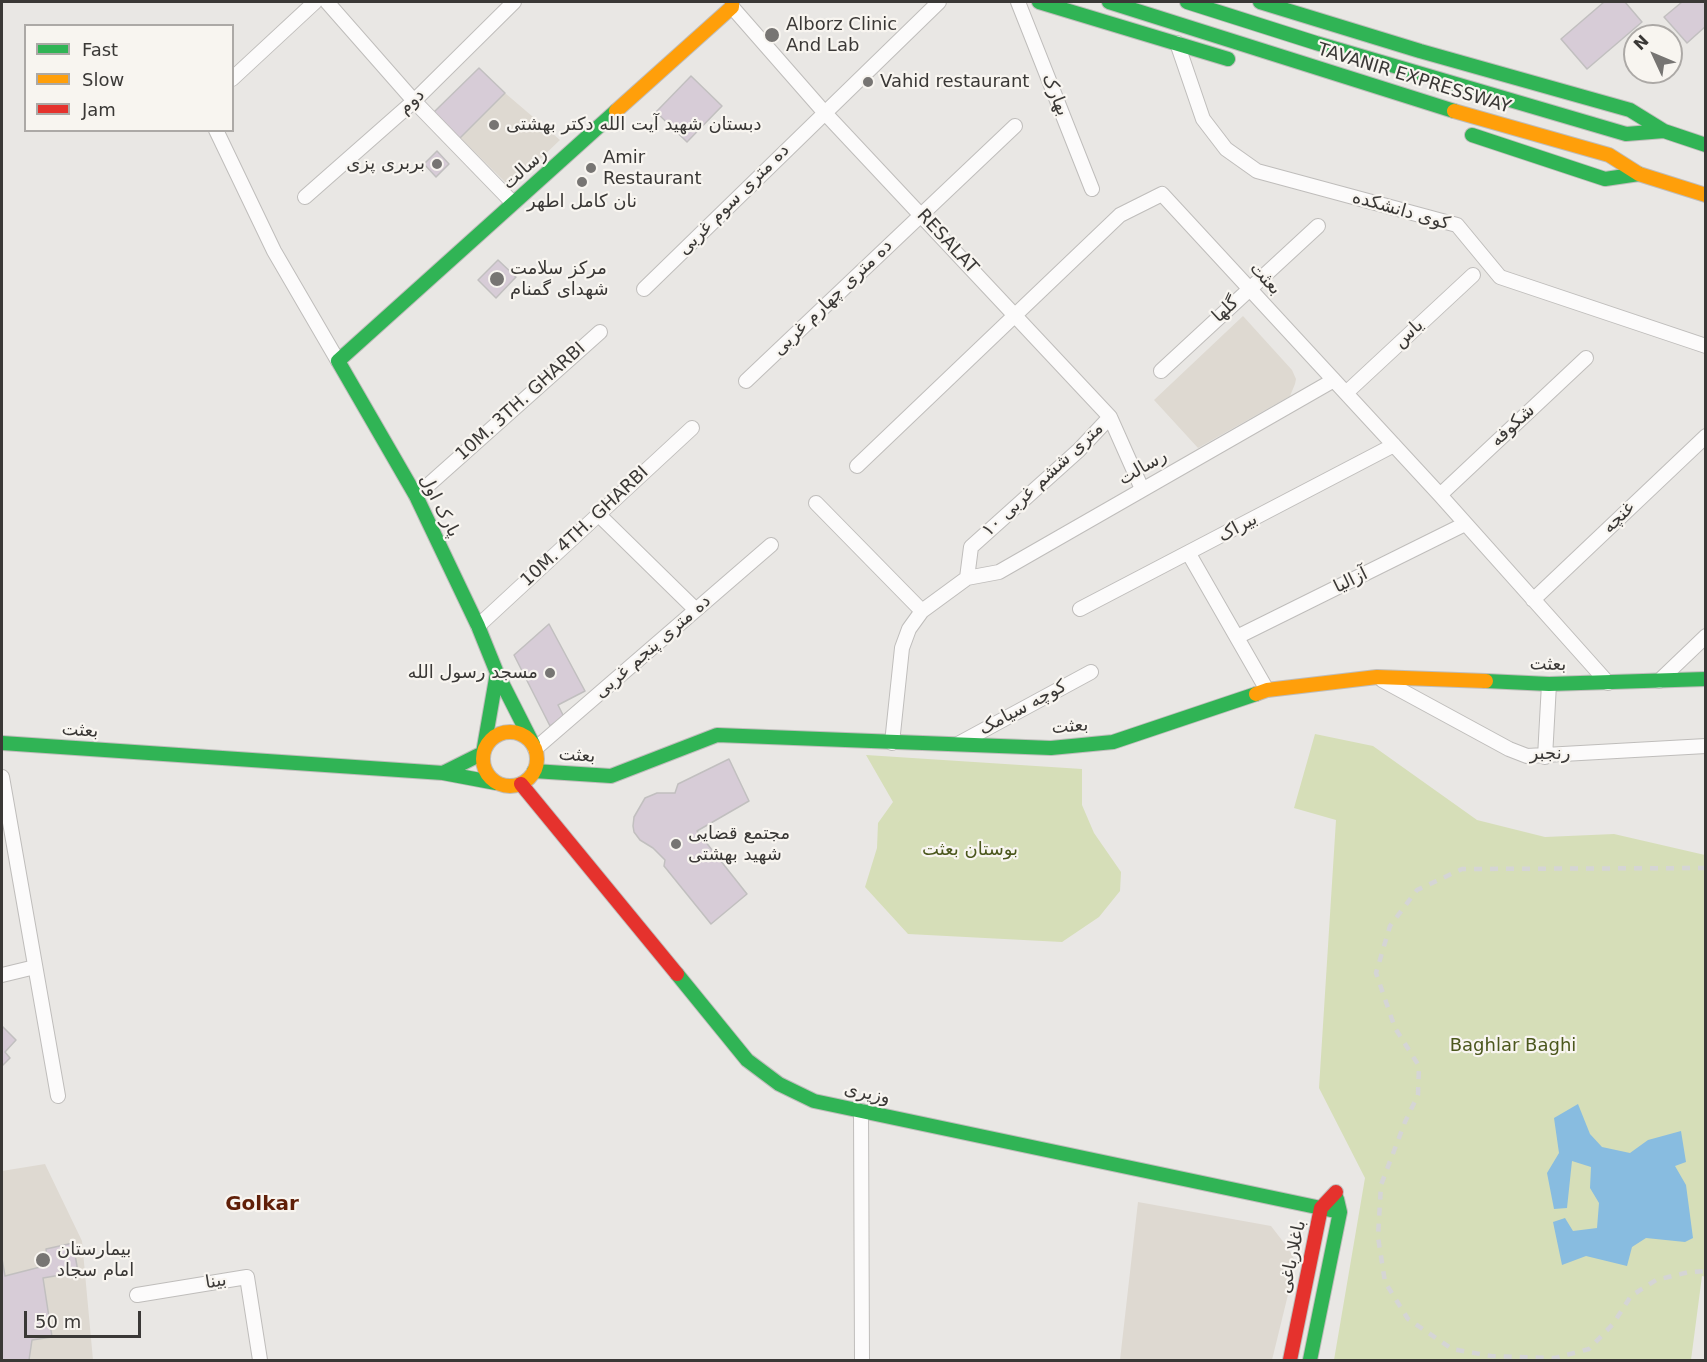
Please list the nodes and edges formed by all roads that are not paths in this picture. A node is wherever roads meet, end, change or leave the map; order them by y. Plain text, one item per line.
1 (315, 2) edge
2 (327, 2) edge
3 (514, 2) edge
4 (939, 2) edge
5 (1018, 2) edge
6 (1039, 2) edge
7 (1109, 2) edge
8 (1187, 2) edge
9 (1260, 2) edge
10 (732, 4) edge
11 (1177, 43) junction
12 (1243, 63) dead end
13 (234, 77) edge
14 (414, 101) junction
15 (824, 112) junction
16 (1015, 126) dead end
17 (1664, 131) junction
18 (217, 132) edge
19 (1463, 132) dead end
20 (1706, 145) edge
21 (1638, 174) junction
22 (1092, 189) dead end
23 (1706, 195) edge
24 (305, 198) dead end
25 (513, 203) junction
26 (921, 215) junction
27 (1318, 226) dead end
28 (1473, 275) dead end
29 (1249, 288) junction
30 (644, 289) dead end
31 (1015, 315) junction
32 (600, 332) dead end
33 (1706, 346) edge
34 (1586, 358) dead end
35 (338, 361) junction
36 (1161, 371) dead end
37 (1334, 380) junction
38 (746, 381) dead end
39 (1346, 393) junction
40 (1110, 417) junction
41 (692, 428) dead end
42 (1706, 436) edge
43 (1394, 445) junction
44 (857, 466) dead end
45 (1142, 489) junction
46 (1440, 495) junction
47 (416, 496) junction
48 (816, 503) dead end
49 (599, 514) junction
50 (1465, 524) junction
51 (771, 545) dead end
52 (1189, 554) junction
53 (967, 578) junction
54 (1533, 600) junction
55 (1080, 609) dead end
56 (696, 610) junction
57 (922, 611) junction
58 (478, 626) junction
59 (1706, 636) edge
60 (1237, 637) junction
61 (1091, 672) dead end
62 (497, 673) junction
63 (1377, 677) junction
64 (1706, 679) edge
65 (1659, 681) junction
66 (1608, 683) junction
67 (1549, 684) junction
68 (1267, 690) junction
69 (2, 743) edge
70 (892, 743) junction
71 (955, 745) junction
72 (1706, 746) edge
73 (534, 747) junction
74 (483, 753) junction
75 (1545, 757) junction
76 (534, 771) junction
77 (443, 773) junction
78 (2, 777) edge
79 (496, 783) junction
80 (521, 784) junction
81 (35, 967) junction
82 (2, 975) edge
83 (58, 1096) dead end
84 (861, 1111) junction
85 (1321, 1208) junction
86 (137, 1295) dead end
87 (260, 1360) edge
88 (861, 1360) edge
89 (1290, 1360) edge
90 (1310, 1360) edge

1 - 13 street
2 - 14 street
3 - 14 street, دوم
4 - 15 street, ده متری سوم غربی
5 - 22 street, بهارک
6 - 11 main road
7 - 21 main road, TAVANIR EXPRESSWAY
8 - 17 main road, TAVANIR EXPRESSWAY
9 - 17 main road
10 - 15 street, RESALAT
10 - 25 main road, رسالت
11 - 12 main road
11 - 33 street, کوی دانشکده
14 - 24 street, دوم
14 - 25 street
15 - 26 street, RESALAT
15 - 30 street, ده متری سوم غربی
16 - 26 street, ده متری چهارم غربی
17 - 20 main road, TAVANIR EXPRESSWAY
18 - 35 street
19 - 21 main road
21 - 23 main road, TAVANIR EXPRESSWAY
25 - 35 main road, رسالت
26 - 31 street, RESALAT
26 - 38 street, ده متری چهارم غربی
27 - 29 street, گلها
28 - 39 street, یاس
29 - 31 street, بعثت
29 - 36 street, گلها
29 - 37 street, بعثت
31 - 40 street, RESALAT
31 - 44 street
32 - 47 street, 10M. 3TH. GHARBI
34 - 46 street, شکوفه
35 - 47 main road, پارک اول
37 - 39 street, بعثت
37 - 45 street, رسالت
39 - 43 street, بعثت
40 - 45 street, RESALAT
40 - 53 street, ۱۰ متری ششم غربی
41 - 49 street, 10M. 4TH. GHARBI
42 - 54 street, غنچه
43 - 46 street, بعثت
43 - 52 street, بیراک
45 - 53 street, رسالت
46 - 50 street, بعثت
47 - 58 main road, پارک اول
48 - 57 street
49 - 56 street
49 - 58 street, 10M. 4TH. GHARBI
50 - 54 street, بعثت
50 - 60 street, آزالیا
51 - 56 street, ده متری پنجم غربی
52 - 55 street, بیراک
52 - 60 street
53 - 57 street
54 - 66 street, بعثت
56 - 73 street, ده متری پنجم غربی
57 - 70 street
58 - 62 main road, پارک اول
59 - 65 street
60 - 68 street
61 - 71 street, کوچه سیامک
62 - 73 main road, پارک اول
62 - 74 main road
63 - 67 main road, بعثت
63 - 68 main road, بعثت
63 - 75 street, رنجبر
64 - 65 main road, بعثت
65 - 66 main road, بعثت
66 - 67 main road, بعثت
67 - 75 street
68 - 71 main road, بعثت
69 - 77 main road, بعثت
70 - 71 main road, بعثت
70 - 76 main road, بعثت
72 - 75 street, رنجبر
73 - 74 main road
73 - 76 main road
74 - 77 main road
74 - 79 main road
76 - 80 main road
77 - 79 main road, بعثت
78 - 81 street
79 - 80 main road
80 - 84 main road, وزیری
81 - 82 street
81 - 83 street
84 - 85 main road, وزیری
84 - 88 street
85 - 89 main road, باغلارباغی
85 - 90 main road, باغلارباغی
86 - 87 street, بینا

